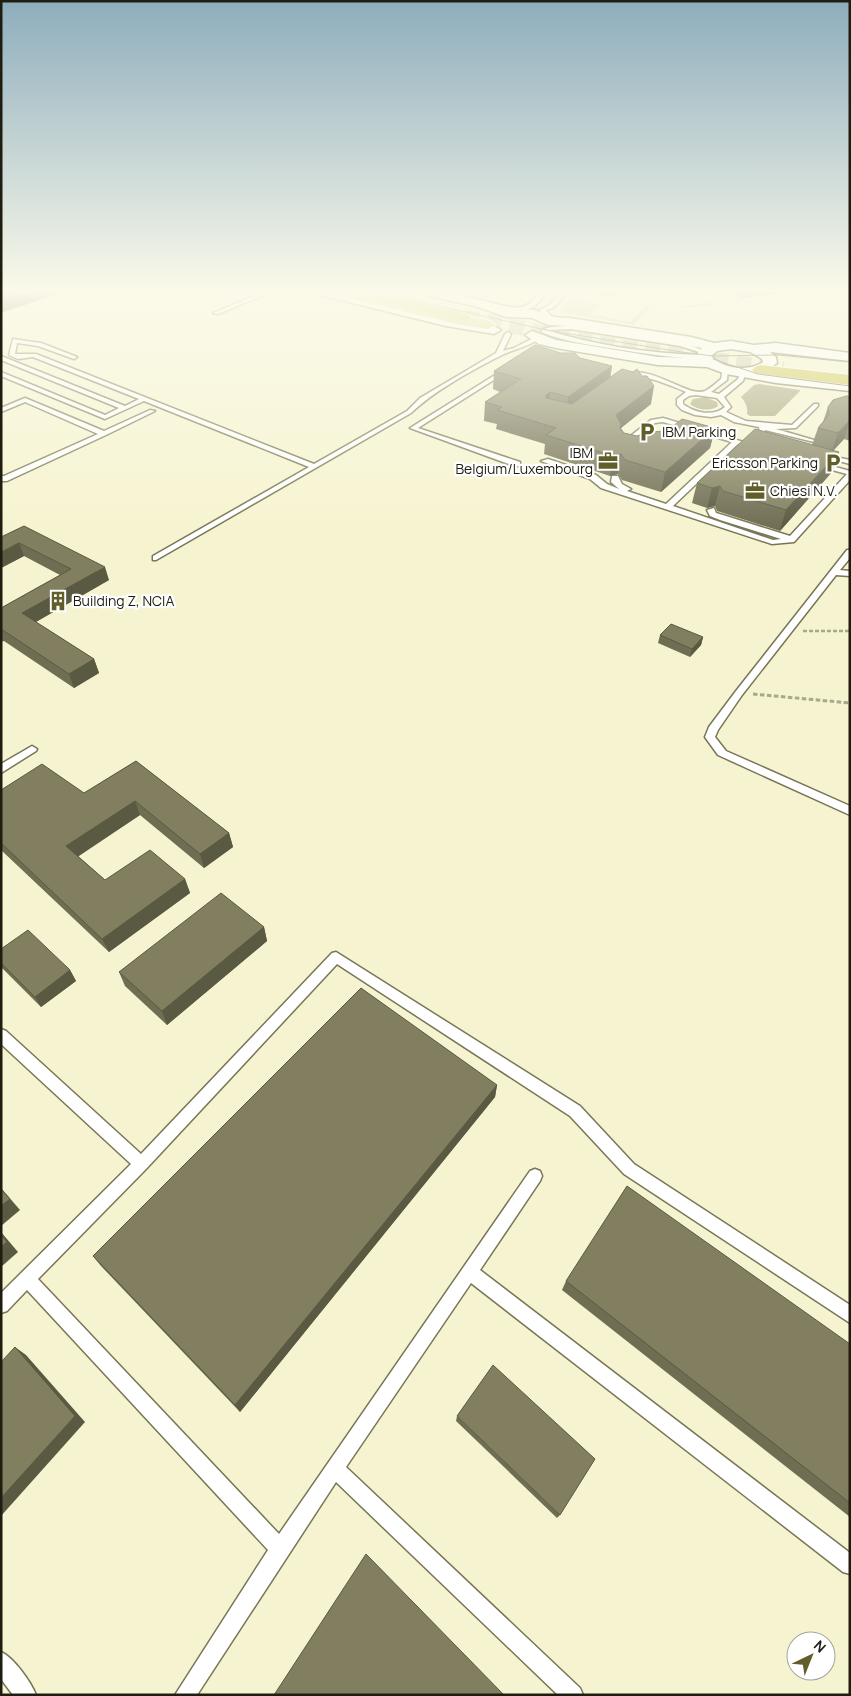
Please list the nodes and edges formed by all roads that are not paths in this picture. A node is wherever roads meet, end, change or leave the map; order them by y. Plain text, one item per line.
1 (34, 371) edge
2 (73, 371) edge
3 (469, 371) edge
4 (506, 371) edge
5 (725, 371) edge
6 (733, 371) edge
7 (753, 371) edge
8 (778, 371) tunnel mouth
9 (787, 371) tunnel mouth
10 (817, 371) edge
11 (1, 374) edge
12 (743, 374) junction
13 (850, 376) edge
14 (621, 377) edge
15 (850, 380) edge
16 (850, 387) edge
17 (692, 393) junction
18 (706, 393) junction
19 (720, 397) junction
20 (144, 399) junction
21 (816, 405) dead end
22 (125, 408) junction
23 (1, 410) edge
24 (689, 410) junction
25 (152, 412) dead end
26 (721, 412) junction
27 (699, 413) junction
28 (679, 424) junction
29 (762, 426) junction
30 (668, 431) edge
31 (104, 434) junction
32 (737, 441) junction
33 (812, 441) dead end
34 (776, 442) edge
35 (759, 447) edge
36 (624, 450) edge
37 (812, 452) edge
38 (545, 461) dead end
39 (813, 462) edge
40 (850, 462) edge
41 (517, 464) dead end
42 (313, 466) junction
43 (850, 474) edge
44 (1, 478) edge
45 (615, 478) edge
46 (670, 505) junction
47 (711, 510) edge
48 (791, 540) junction
49 (850, 552) edge
50 (156, 558) dead end
51 (835, 572) junction
52 (850, 574) edge
53 (32, 749) dead end
54 (1, 769) edge
55 (850, 811) edge
56 (1, 1035) edge
57 (140, 1164) junction
58 (535, 1176) dead end
59 (470, 1272) junction
60 (27, 1279) junction
61 (1, 1305) edge
62 (850, 1315) edge
63 (335, 1469) junction
64 (280, 1549) junction
65 (850, 1566) edge
66 (1, 1662) edge
67 (26, 1695) edge
68 (185, 1695) edge
69 (573, 1695) edge

1 - 22 lane
2 - 20 lane
3 - 42 lane
4 - 41 lane
5 - 18 lane
6 - 12 street
7 - 12 street
8 - 16 street
9 - 15 highway
10 - 13 highway
11 - 22 lane
12 - 19 lane
14 - 17 lane
17 - 18 lane
17 - 24 lane
18 - 19 lane
19 - 26 lane
20 - 22 lane
20 - 42 lane
21 - 29 lane
23 - 31 lane
24 - 27 lane
24 - 28 lane
25 - 31 lane
26 - 27 lane
26 - 29 lane
27 - 28 lane
28 - 30 lane
28 - 32 lane
28 - 36 lane
29 - 33 lane
29 - 34 lane
31 - 44 lane
32 - 35 lane
32 - 46 lane
37 - 40 lane
38 - 46 lane
39 - 43 lane
42 - 50 lane
43 - 48 lane
45 - 46 lane
46 - 48 lane
47 - 48 lane
49 - 51 lane
51 - 52 lane
51 - 55 lane
53 - 54 lane
56 - 57 lane
57 - 60 lane
57 - 62 lane
58 - 59 lane
59 - 63 lane
59 - 65 lane
60 - 61 lane
60 - 64 lane
63 - 64 lane
63 - 69 lane
64 - 68 lane
66 - 67 lane

